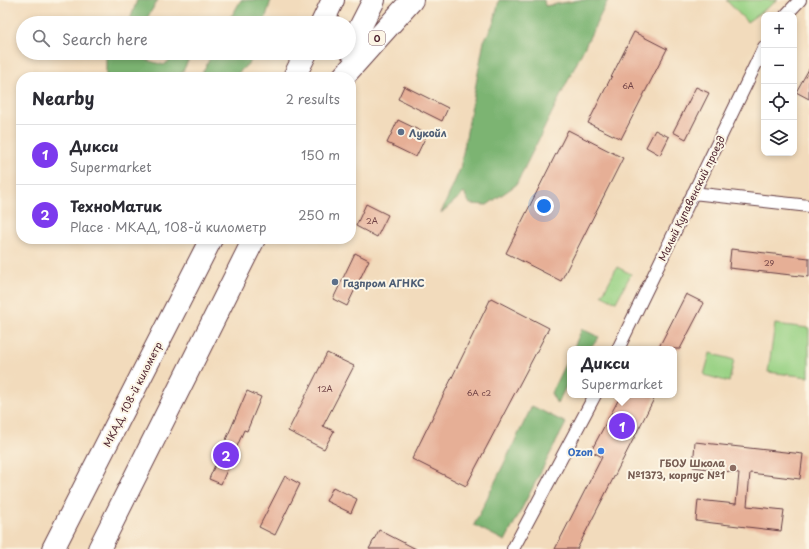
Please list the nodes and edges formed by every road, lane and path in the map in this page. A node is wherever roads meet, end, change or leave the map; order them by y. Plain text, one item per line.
1 (374, 0) edge
2 (412, 0) edge
3 (800, 0) edge
4 (789, 12) edge
5 (356, 35) edge
6 (764, 48) edge
7 (302, 60) edge
8 (344, 60) edge
9 (296, 72) edge
10 (338, 72) edge
11 (347, 72) edge
12 (693, 193) junction
13 (809, 206) edge
14 (208, 244) edge
15 (252, 244) edge
16 (619, 346) edge
17 (593, 398) edge
18 (54, 549) edge
19 (99, 549) edge
20 (513, 549) edge

1 - 5 highway
2 - 11 highway, 0
3 - 4 street
6 - 12 street, Малый Купавенский проезд
7 - 9 highway
8 - 10 highway
12 - 13 street
12 - 16 street, Малый Купавенский проезд
14 - 18 highway, МКАД, 108-й километр
15 - 19 highway
17 - 20 street

